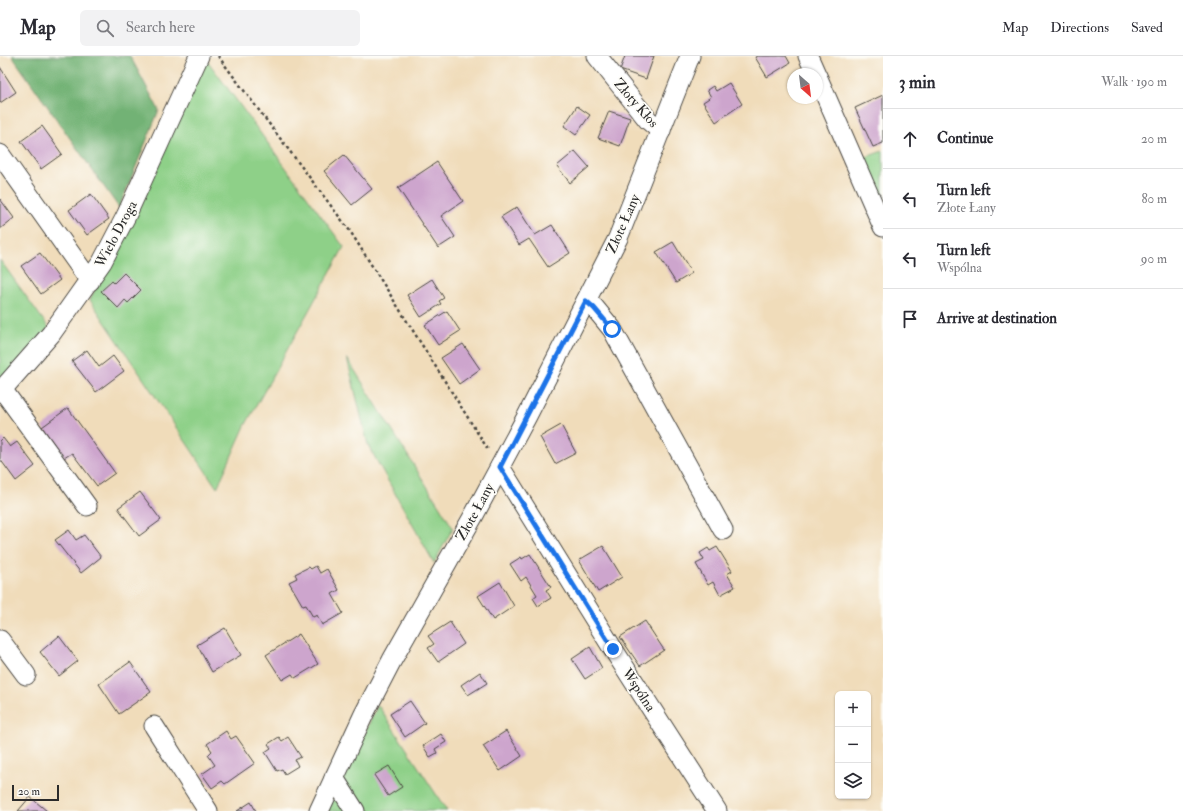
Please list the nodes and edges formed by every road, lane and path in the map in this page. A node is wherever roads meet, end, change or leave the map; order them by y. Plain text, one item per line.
1 (199, 56) edge
2 (218, 56) edge
3 (597, 56) edge
4 (690, 56) edge
5 (808, 56) edge
6 (814, 68) edge
7 (823, 89) edge
8 (661, 131) junction
9 (0, 154) edge
10 (883, 227) edge
11 (90, 281) junction
12 (586, 301) junction
13 (1, 391) edge
14 (500, 467) junction
15 (87, 506) dead end
16 (723, 530) dead end
17 (0, 640) edge
18 (26, 675) dead end
19 (154, 726) dead end
20 (334, 778) junction
21 (208, 811) edge
22 (319, 811) edge
23 (355, 811) edge
24 (717, 811) edge

1 - 11 street, Wielo Droga
2 - 14 path
3 - 8 street, Złoty Kłos
4 - 8 street, Złote Łany
5 - 6 street
7 - 10 street
8 - 12 street, Złote Łany
9 - 11 street
11 - 13 street, Wielo Droga
12 - 14 street, Złote Łany
12 - 16 street
13 - 15 street
14 - 20 street, Złote Łany
14 - 24 street, Wspólna
17 - 18 street
19 - 21 street
20 - 22 street, Złote Łany
20 - 23 street

